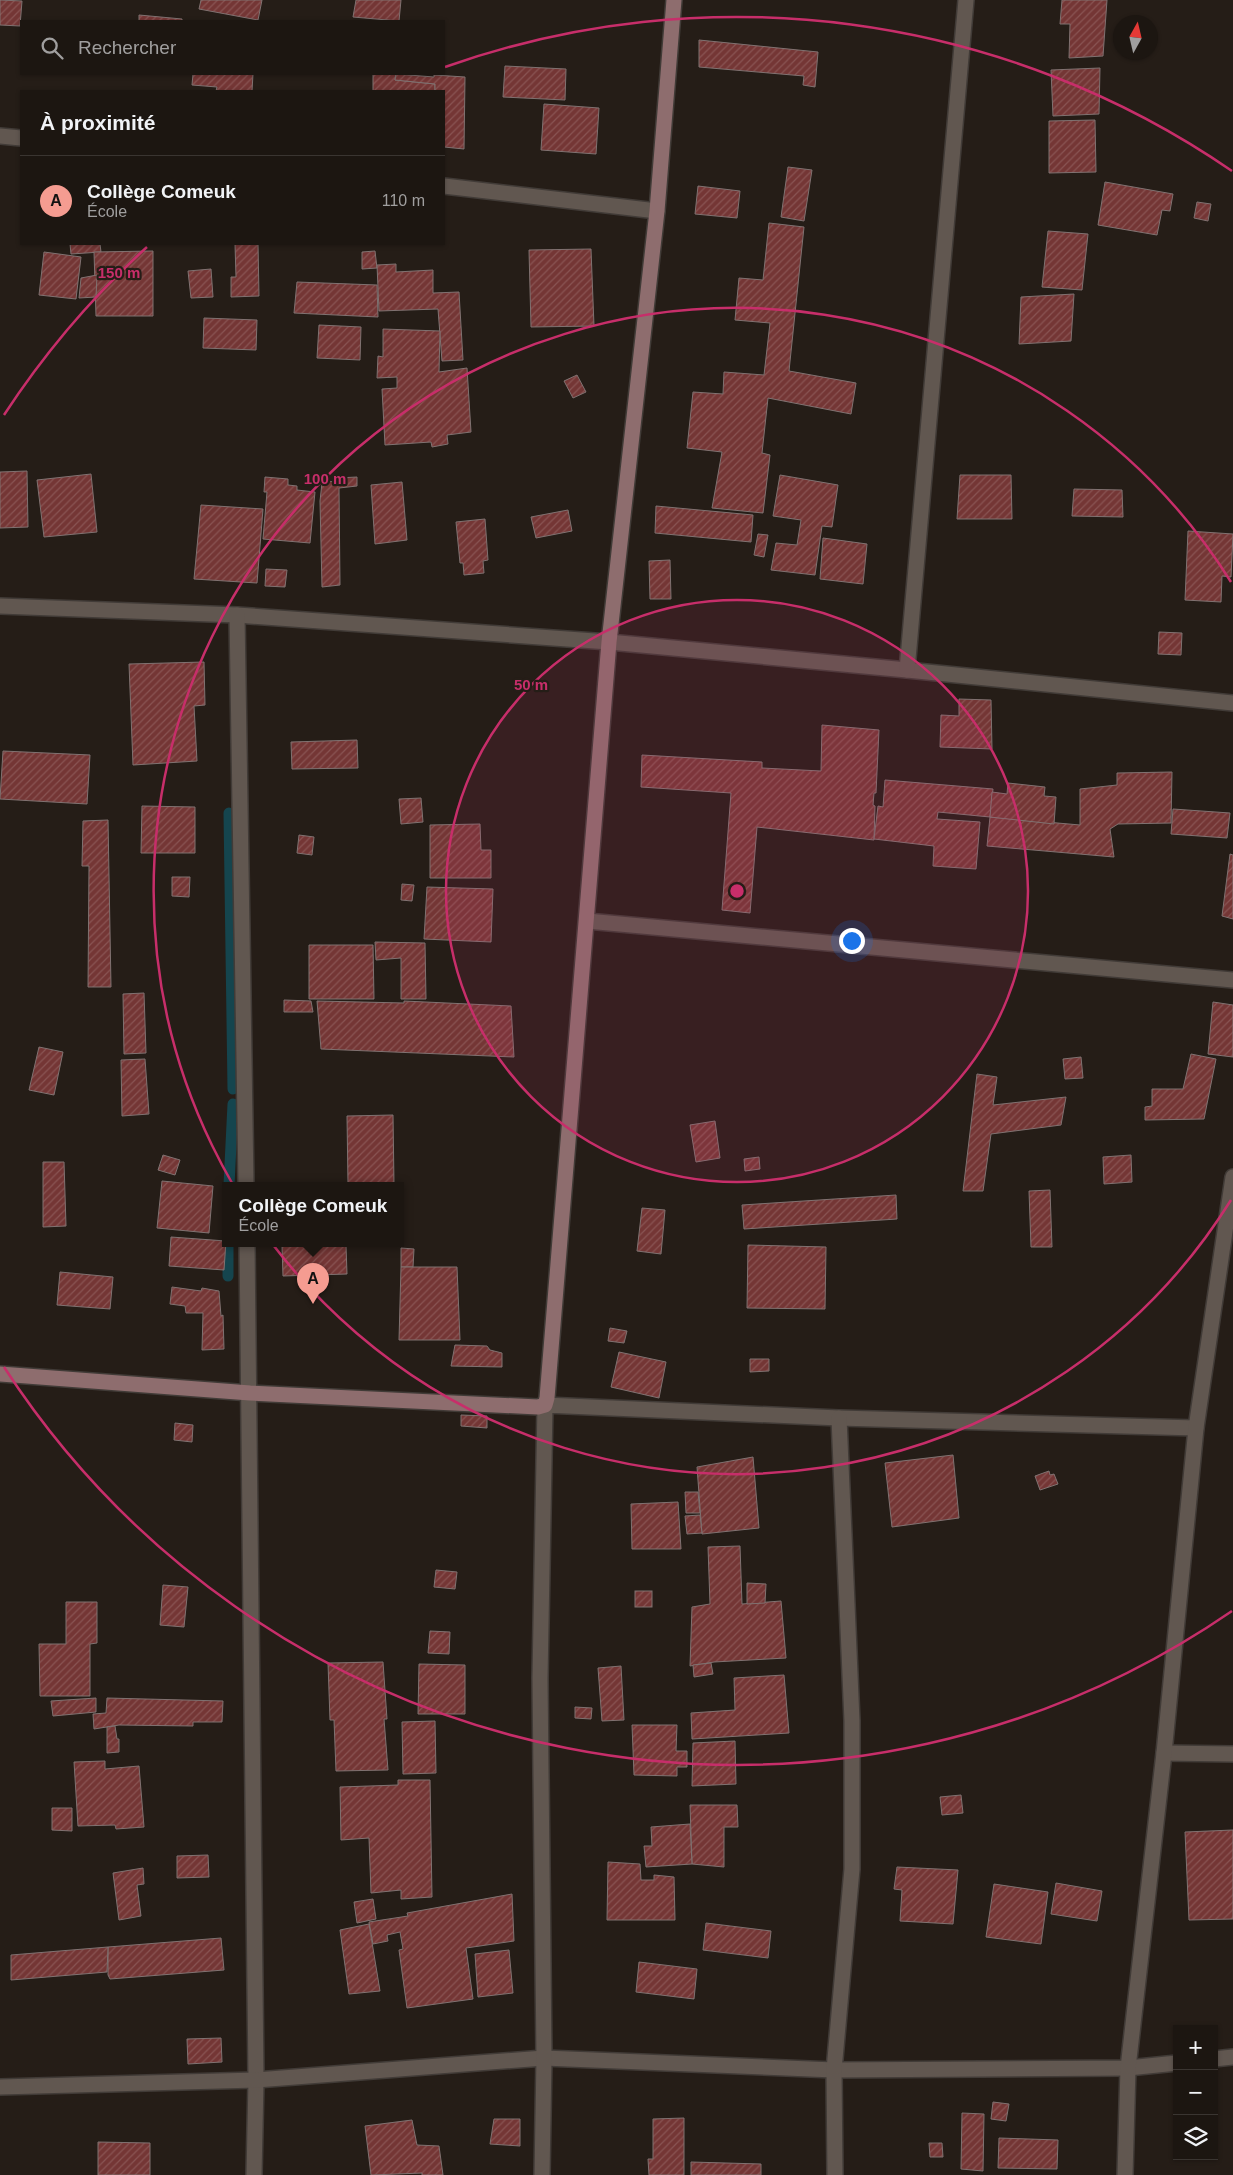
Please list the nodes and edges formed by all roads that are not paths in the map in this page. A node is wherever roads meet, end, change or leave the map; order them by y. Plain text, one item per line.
1 (674, 0) edge
2 (966, 0) edge
3 (0, 136) edge
4 (20, 138) edge
5 (445, 186) edge
6 (658, 211) junction
7 (0, 606) edge
8 (237, 614) junction
9 (609, 642) junction
10 (907, 670) junction
11 (1233, 703) edge
12 (587, 922) junction
13 (1233, 980) edge
14 (1233, 1177) edge
15 (246, 1182) edge
16 (247, 1247) edge
17 (0, 1374) edge
18 (250, 1393) junction
19 (545, 1405) junction
20 (839, 1418) junction
21 (1196, 1428) junction
22 (1164, 1753) junction
23 (1233, 1754) edge
24 (1233, 2057) edge
25 (544, 2058) junction
26 (1218, 2059) edge
27 (1173, 2063) edge
28 (1128, 2068) junction
29 (834, 2070) junction
30 (256, 2080) junction
31 (0, 2087) edge
32 (254, 2175) edge
33 (542, 2175) edge
34 (835, 2175) edge
35 (1125, 2175) edge

1 - 6 main road
2 - 10 street
3 - 4 street
5 - 6 street
6 - 9 main road
7 - 8 street
8 - 9 street
8 - 15 street
9 - 10 street
9 - 12 main road
10 - 11 street
12 - 13 street
12 - 19 main road
14 - 21 street
16 - 18 street
17 - 18 main road
18 - 19 main road
18 - 30 street
19 - 20 street
19 - 25 street
20 - 21 street
20 - 29 street
21 - 22 street
22 - 23 street
22 - 28 street
24 - 26 street
25 - 29 street
25 - 30 street
25 - 33 street
27 - 28 street
28 - 29 street
28 - 35 street
29 - 34 street
30 - 31 street
30 - 32 street

